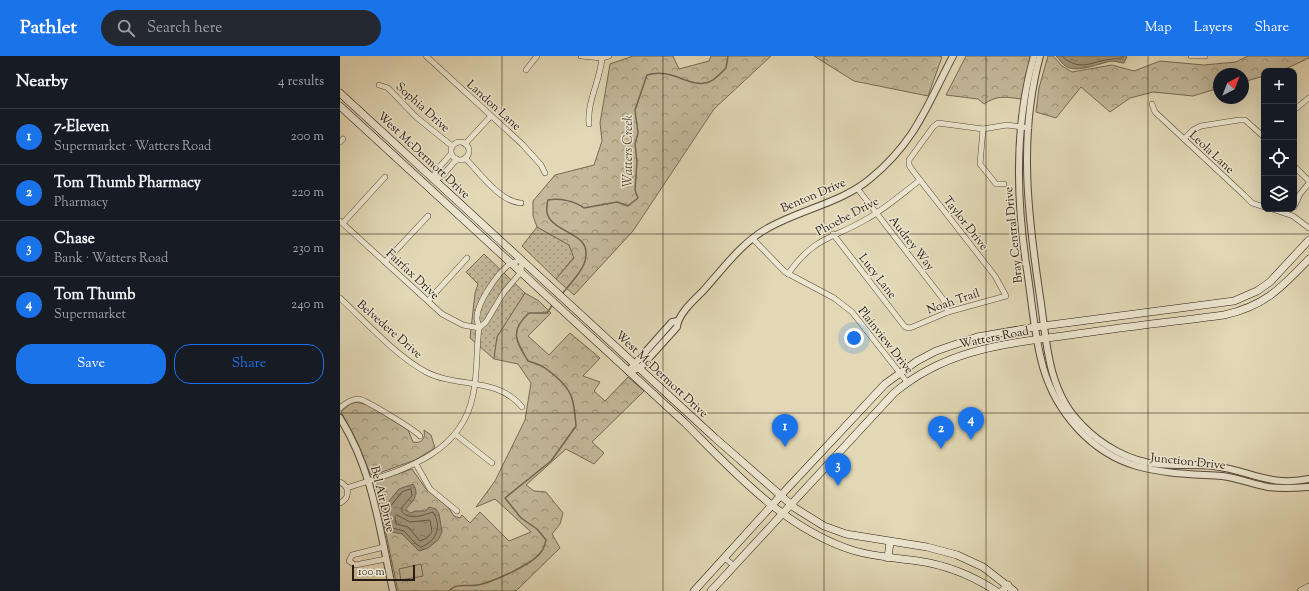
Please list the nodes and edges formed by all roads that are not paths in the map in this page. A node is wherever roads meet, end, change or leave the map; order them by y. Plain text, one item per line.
1 (426, 56) edge
2 (537, 56) edge
3 (582, 56) edge
4 (609, 56) edge
5 (954, 56) edge
6 (1034, 56) edge
7 (1040, 56) edge
8 (1190, 56) edge
9 (1205, 56) edge
10 (602, 58) junction
11 (526, 70) dead end
12 (379, 85) dead end
13 (340, 93) edge
14 (1309, 98) edge
15 (1152, 104) dead end
16 (340, 106) edge
17 (1297, 108) edge
18 (491, 116) junction
19 (589, 124) dead end
20 (1021, 126) junction
21 (1029, 128) junction
22 (983, 129) junction
23 (1261, 134) edge
24 (1184, 139) junction
25 (465, 144) junction
26 (452, 146) junction
27 (451, 154) junction
28 (465, 158) junction
29 (457, 159) junction
30 (1297, 169) edge
31 (545, 173) dead end
32 (385, 177) dead end
33 (434, 179) junction
34 (920, 180) junction
35 (1309, 182) edge
36 (1004, 184) dead end
37 (427, 186) junction
38 (857, 188) junction
39 (1297, 201) edge
40 (521, 203) dead end
41 (1261, 206) edge
42 (876, 212) junction
43 (1281, 212) edge
44 (1294, 212) edge
45 (428, 216) dead end
46 (1294, 216) junction
47 (342, 222) edge
48 (1309, 228) edge
49 (833, 234) junction
50 (753, 239) junction
51 (1309, 240) edge
52 (467, 258) dead end
53 (1309, 259) edge
54 (522, 260) junction
55 (385, 262) junction
56 (511, 263) junction
57 (521, 272) junction
58 (788, 274) junction
59 (1006, 296) joint
60 (340, 298) edge
61 (428, 301) junction
62 (948, 312) junction
63 (1043, 326) junction
64 (1035, 327) junction
65 (480, 328) junction
66 (908, 328) joint
67 (1046, 338) junction
68 (1037, 340) junction
69 (637, 366) junction
70 (629, 372) junction
71 (899, 373) junction
72 (907, 382) junction
73 (475, 384) junction
74 (1051, 390) junction
75 (522, 407) dead end
76 (340, 408) edge
77 (1069, 409) junction
78 (340, 418) edge
79 (455, 434) junction
80 (420, 436) dead end
81 (715, 438) junction
82 (707, 446) junction
83 (492, 463) dead end
84 (416, 464) junction
85 (1194, 466) junction
86 (1161, 471) junction
87 (1309, 479) edge
88 (368, 481) junction
89 (340, 482) edge
90 (1309, 486) edge
91 (347, 488) junction
92 (780, 496) junction
93 (340, 503) edge
94 (772, 505) junction
95 (791, 505) junction
96 (458, 511) dead end
97 (783, 514) junction
98 (890, 542) junction
99 (384, 547) junction
100 (725, 558) junction
101 (888, 558) junction
102 (386, 559) junction
103 (734, 566) junction
104 (1008, 585) junction
105 (1309, 587) edge
106 (393, 591) edge
107 (694, 591) edge
108 (710, 591) edge
109 (996, 591) edge
110 (1002, 591) edge
111 (1014, 591) edge
112 (1301, 591) edge

1 - 18 street, Landon Lane
2 - 11 street
3 - 10 street
4 - 10 street
5 - 38 street, Benton Drive
6 - 20 street, Bray Central Drive
7 - 21 street, Bray Central Drive
8 - 9 street
10 - 19 street
12 - 26 street, Sophia Drive
13 - 33 main road, West McDermott Drive
14 - 17 street
15 - 24 street, Leola Lane
16 - 37 main road, West McDermott Drive
18 - 25 street
18 - 31 street, Landon Lane
20 - 21 street
20 - 22 street
20 - 64 street, Bray Central Drive
21 - 63 street, Bray Central Drive
22 - 34 street, Taylor Drive
22 - 36 street
23 - 24 street
24 - 41 street, Leola Lane
25 - 26 street
25 - 28 street
26 - 27 street
27 - 29 street
27 - 33 street
28 - 29 street
28 - 40 street
29 - 33 street
30 - 35 street
32 - 47 street
33 - 37 main road
33 - 54 main road, West McDermott Drive
34 - 42 street, Phoebe Drive
34 - 59 street, Taylor Drive
35 - 39 street
37 - 56 main road, West McDermott Drive
38 - 42 street, Audrey Way
38 - 50 street, Benton Drive
42 - 49 street, Phoebe Drive
42 - 62 street, Audrey Way
43 - 46 street
44 - 46 street
45 - 55 street
46 - 48 street
47 - 55 street, Fairfax Drive
49 - 58 street, Phoebe Drive
49 - 66 street, Lucy Lane
50 - 58 street, Plainview Drive
50 - 69 street, Benton Drive
51 - 63 main road, Watters Road
52 - 61 street
53 - 67 main road, Watters Road
54 - 56 street
54 - 57 street
54 - 69 main road, West McDermott Drive
55 - 61 street, Fairfax Drive
56 - 57 main road, West McDermott Drive
56 - 65 street
57 - 65 street
57 - 70 main road, West McDermott Drive
58 - 71 street, Plainview Drive
59 - 62 street, Noah Trail
60 - 73 street, Belvedere Drive
61 - 65 street, Fairfax Drive
62 - 66 street, Noah Trail
63 - 64 main road, Watters Road
63 - 67 street, Bray Central Drive
64 - 68 street, Bray Central Drive
64 - 71 main road, Watters Road
65 - 73 street
67 - 68 main road, Watters Road
67 - 77 street, Junction Drive
68 - 72 main road, Watters Road
68 - 74 street, Junction Drive
69 - 70 street, Benton Drive
69 - 81 main road, West McDermott Drive
70 - 82 main road, West McDermott Drive
71 - 72 street, Plainview Drive
71 - 92 main road, Watters Road
72 - 95 main road, Watters Road
73 - 75 street, Belvedere Drive
73 - 79 street
74 - 77 street
74 - 86 street, Junction Drive
76 - 80 street
77 - 85 street, Junction Drive
78 - 88 street, Bel Air Drive
79 - 83 street
79 - 84 street
81 - 82 main road
81 - 92 main road, West McDermott Drive
82 - 94 main road, West McDermott Drive
84 - 88 street
84 - 96 street
85 - 86 street
85 - 87 street, Junction Drive
86 - 90 street, Junction Drive
88 - 91 street
88 - 99 street, Bel Air Drive
89 - 91 street
91 - 93 street
92 - 94 main road, Watters Road
92 - 95 main road, West McDermott Drive
94 - 97 main road, West McDermott Drive
94 - 100 main road, Watters Road
95 - 97 main road, Watters Road
95 - 98 main road, West McDermott Drive
97 - 101 main road, West McDermott Drive
97 - 103 main road, Watters Road
98 - 101 main road
98 - 104 main road, West McDermott Drive
99 - 102 street, Bel Air Drive
99 - 102 street
100 - 103 street
100 - 107 main road, Watters Road
101 - 109 main road, West McDermott Drive
102 - 106 street, Bel Air Drive
103 - 108 main road, Watters Road
104 - 110 main road
104 - 111 main road, West McDermott Drive
105 - 112 main road

